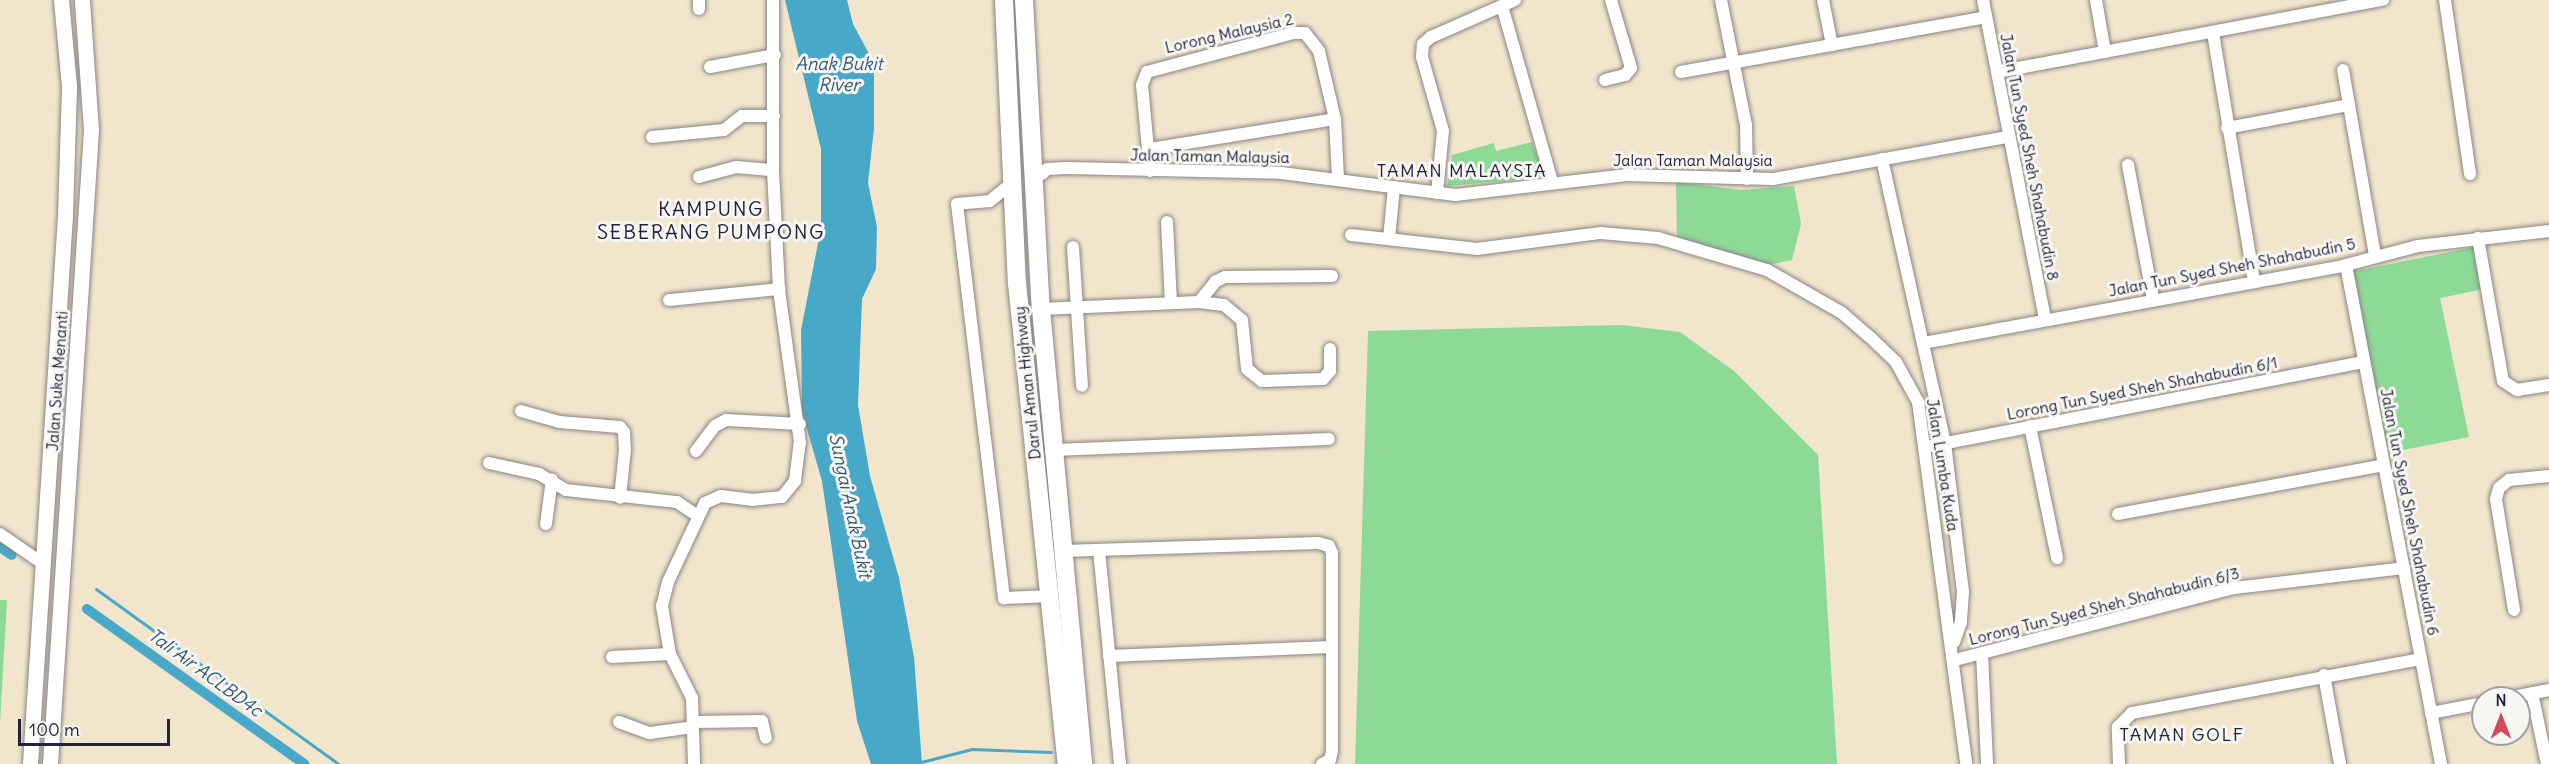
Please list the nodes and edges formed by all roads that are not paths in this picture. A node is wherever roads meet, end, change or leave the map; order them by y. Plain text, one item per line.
1 (61, 0) edge
2 (82, 0) edge
3 (773, 0) edge
4 (1004, 0) edge
5 (1024, 0) edge
6 (1515, 0) edge
7 (1611, 0) edge
8 (1721, 0) edge
9 (1823, 0) edge
10 (1983, 0) edge
11 (2096, 0) edge
12 (2383, 0) edge
13 (2445, 0) edge
14 (1502, 6) junction
15 (1986, 17) junction
16 (2213, 33) junction
17 (1832, 45) junction
18 (2105, 52) junction
19 (775, 55) junction
20 (1735, 62) junction
21 (710, 67) dead end
22 (2343, 70) dead end
23 (1681, 72) dead end
24 (1997, 72) junction
25 (1605, 80) dead end
26 (2349, 105) junction
27 (774, 116) junction
28 (1008, 118) junction
29 (1335, 119) junction
30 (2227, 128) junction
31 (652, 137) dead end
32 (2007, 137) junction
33 (1150, 149) junction
34 (1882, 159) junction
35 (2128, 165) dead end
36 (773, 170) junction
37 (1149, 171) junction
38 (1035, 174) junction
39 (2470, 174) dead end
40 (699, 177) dead end
41 (1338, 178) junction
42 (1747, 179) junction
43 (1552, 182) junction
44 (1012, 183) junction
45 (1394, 187) junction
46 (1437, 193) junction
47 (1167, 222) dead end
48 (2549, 231) edge
49 (1351, 236) dead end
50 (1015, 237) junction
51 (2478, 238) junction
52 (1389, 239) junction
53 (1073, 247) dead end
54 (2375, 256) junction
55 (2346, 265) junction
56 (1332, 276) dead end
57 (2254, 280) junction
58 (779, 289) junction
59 (2153, 299) junction
60 (669, 300) dead end
61 (1199, 302) junction
62 (1171, 303) junction
63 (1078, 308) junction
64 (1041, 309) junction
65 (2045, 320) junction
66 (1923, 343) junction
67 (1330, 349) dead end
68 (2364, 362) junction
69 (2549, 385) edge
70 (1082, 386) dead end
71 (521, 411) dead end
72 (800, 424) junction
73 (2030, 426) junction
74 (1329, 439) dead end
75 (1945, 443) junction
76 (1926, 447) junction
77 (1054, 450) junction
78 (696, 452) dead end
79 (489, 463) dead end
80 (2384, 465) junction
81 (2549, 476) edge
82 (552, 479) junction
83 (620, 498) junction
84 (2118, 514) dead end
85 (696, 515) junction
86 (546, 524) dead end
87 (0, 534) edge
88 (1099, 550) junction
89 (1063, 551) junction
90 (2057, 558) dead end
91 (42, 563) junction
92 (2404, 568) junction
93 (1051, 596) junction
94 (2514, 610) dead end
95 (1953, 643) junction
96 (1331, 647) junction
97 (1983, 653) junction
98 (670, 654) junction
99 (1109, 656) junction
100 (612, 657) dead end
101 (2421, 659) junction
102 (1955, 660) junction
103 (2324, 675) junction
104 (2549, 690) edge
105 (2532, 693) joint
106 (2471, 705) edge
107 (2431, 713) junction
108 (619, 722) dead end
109 (693, 724) junction
110 (766, 738) dead end
111 (30, 764) edge
112 (50, 764) edge
113 (694, 764) edge
114 (1067, 764) edge
115 (1083, 764) edge
116 (1120, 764) edge
117 (1322, 764) edge
118 (1966, 764) edge
119 (1987, 764) edge
120 (2119, 764) edge
121 (2340, 764) edge
122 (2441, 764) edge
123 (2547, 764) edge

1 - 91 main road, Jalan Suka Menanti
2 - 112 main road, Jalan Suka Menanti
3 - 19 street
4 - 28 highway, Darul Aman Highway
5 - 38 highway, Darul Aman Highway
6 - 14 street
7 - 25 street
8 - 20 street
9 - 17 street
10 - 15 street, Jalan Tun Syed Sheh Shahabudin 8
11 - 18 street
12 - 16 street
13 - 39 street
14 - 43 street
14 - 46 street
15 - 17 street
15 - 24 street, Jalan Tun Syed Sheh Shahabudin 8
16 - 18 street
16 - 30 street
17 - 20 street
18 - 24 street
19 - 21 street
19 - 27 street
20 - 23 street
20 - 42 street
22 - 26 street
24 - 32 street, Jalan Tun Syed Sheh Shahabudin 8
26 - 30 street
26 - 54 street
27 - 31 street
27 - 36 street
28 - 38 highway
28 - 44 highway, Darul Aman Highway
29 - 33 street
29 - 33 street, Lorong Malaysia 2
29 - 41 street, Lorong Malaysia 2
30 - 57 street
32 - 34 street, Jalan Taman Malaysia
32 - 65 street, Jalan Tun Syed Sheh Shahabudin 8
33 - 37 street, Lorong Malaysia 2
34 - 42 street, Jalan Taman Malaysia
34 - 66 street
35 - 59 street
36 - 40 street
36 - 58 street
37 - 38 street, Jalan Taman Malaysia
37 - 41 street, Jalan Taman Malaysia
38 - 50 highway
38 - 64 highway, Darul Aman Highway
41 - 45 street, Jalan Taman Malaysia
42 - 43 street, Jalan Taman Malaysia
43 - 46 street, Jalan Taman Malaysia
44 - 50 highway, Darul Aman Highway
44 - 93 street
45 - 46 street, Jalan Taman Malaysia
45 - 52 street
47 - 62 street
48 - 51 street, Jalan Tun Syed Sheh Shahabudin 5
49 - 52 street, Jalan Lumba Kuda
50 - 93 highway, Darul Aman Highway
51 - 54 street, Jalan Tun Syed Sheh Shahabudin 5
51 - 69 street
52 - 76 street, Jalan Lumba Kuda
53 - 63 street
54 - 55 street, Jalan Tun Syed Sheh Shahabudin 5
55 - 57 street, Jalan Tun Syed Sheh Shahabudin 5
55 - 68 street, Jalan Tun Syed Sheh Shahabudin 6
56 - 61 street
57 - 59 street, Jalan Tun Syed Sheh Shahabudin 5
58 - 60 street
58 - 72 street
59 - 65 street, Jalan Tun Syed Sheh Shahabudin 5
61 - 62 street
61 - 67 street
62 - 63 street
63 - 64 street
63 - 70 street
64 - 77 highway, Darul Aman Highway
65 - 66 street, Jalan Tun Syed Sheh Shahabudin 5
66 - 75 street
68 - 73 street, Lorong Tun Syed Sheh Shahabudin 6/1
68 - 80 street, Jalan Tun Syed Sheh Shahabudin 6
71 - 83 street
72 - 78 street
72 - 85 street
73 - 75 street, Lorong Tun Syed Sheh Shahabudin 6/1
73 - 90 street
74 - 77 street
75 - 76 street, Lorong Tun Syed Sheh Shahabudin 6/1
75 - 95 street
76 - 95 street, Jalan Lumba Kuda
77 - 89 highway, Darul Aman Highway
79 - 82 street
80 - 84 street
80 - 92 street, Jalan Tun Syed Sheh Shahabudin 6
81 - 94 street
82 - 83 street
82 - 86 street
83 - 85 street
85 - 98 street
87 - 91 street
88 - 89 street
88 - 96 street
88 - 99 street
89 - 115 highway, Darul Aman Highway
91 - 111 main road, Jalan Suka Menanti
92 - 97 street, Lorong Tun Syed Sheh Shahabudin 6/3
92 - 101 street, Jalan Tun Syed Sheh Shahabudin 6
93 - 114 highway, Darul Aman Highway
95 - 102 street, Jalan Lumba Kuda
96 - 99 street
96 - 117 street
97 - 102 street, Lorong Tun Syed Sheh Shahabudin 6/3
97 - 119 street
98 - 100 street
98 - 109 street
99 - 116 street
101 - 103 street
101 - 107 street, Jalan Tun Syed Sheh Shahabudin 6
102 - 118 street, Jalan Lumba Kuda
103 - 120 street
103 - 121 street
104 - 105 street
105 - 123 street
106 - 107 street
107 - 122 street, Jalan Tun Syed Sheh Shahabudin 6
108 - 109 street
109 - 110 street
109 - 113 street

